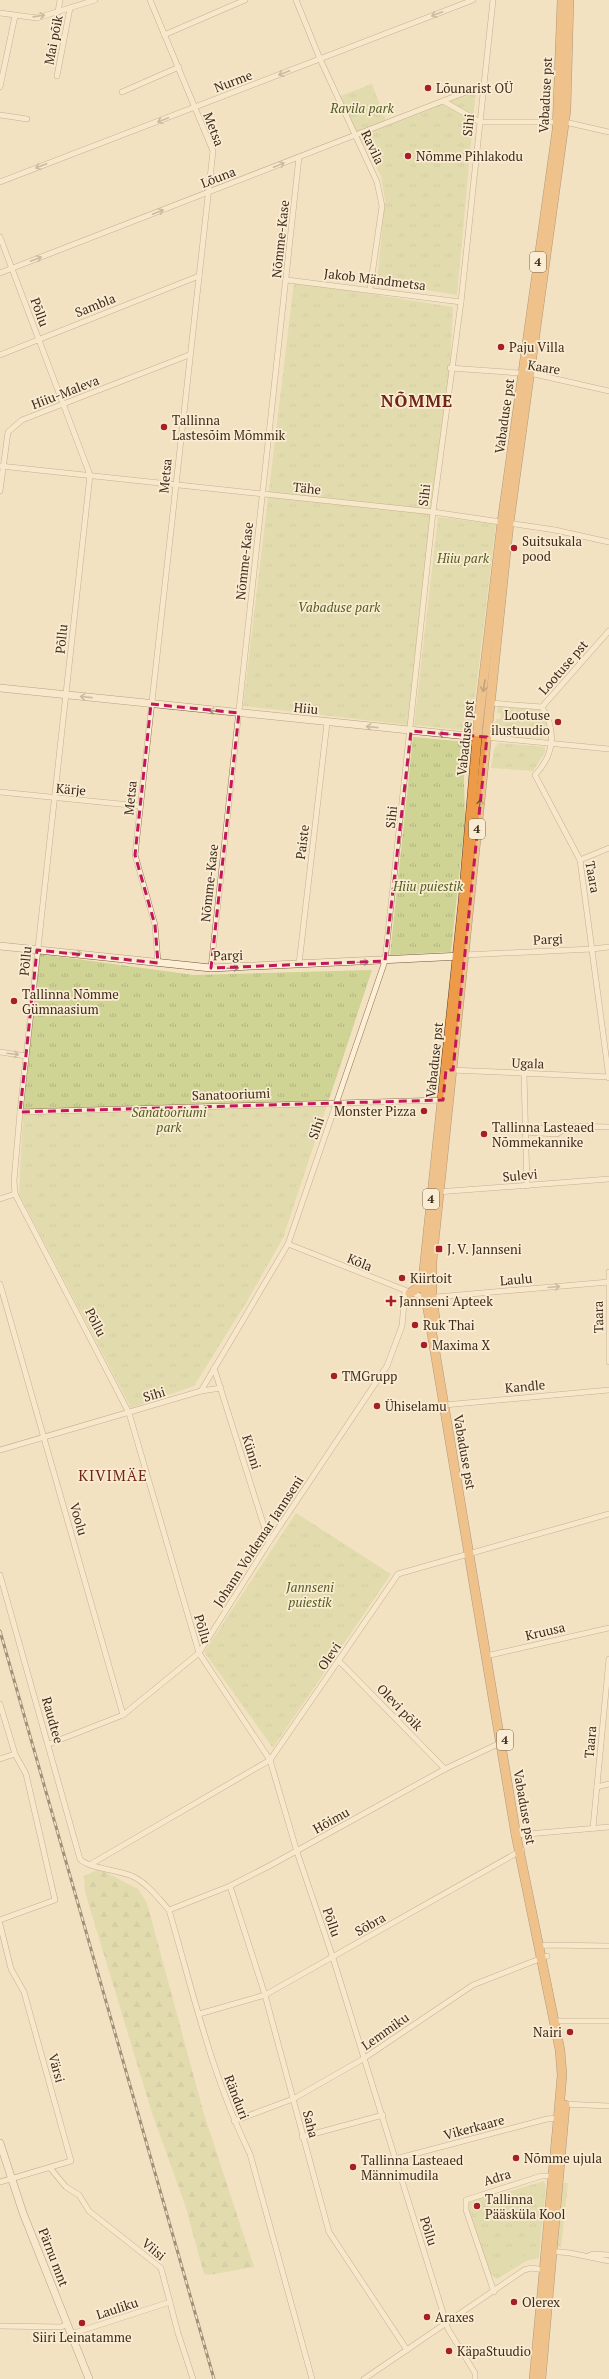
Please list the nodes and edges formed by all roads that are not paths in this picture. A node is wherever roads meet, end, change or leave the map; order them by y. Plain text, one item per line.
1 (60, 0) edge
2 (95, 0) edge
3 (150, 0) edge
4 (245, 0) edge
5 (296, 0) edge
6 (473, 0) edge
7 (493, 0) edge
8 (562, 0) edge
9 (569, 0) edge
10 (70, 8) junction
11 (58, 12) junction
12 (0, 13) edge
13 (15, 16) junction
14 (164, 34) junction
15 (320, 59) junction
16 (179, 67) junction
17 (57, 76) dead end
18 (484, 85) junction
19 (0, 87) edge
20 (122, 92) dead end
21 (443, 101) junction
22 (194, 108) junction
23 (0, 115) edge
24 (27, 119) dead end
25 (480, 122) junction
26 (561, 122) junction
27 (609, 132) edge
28 (355, 136) junction
29 (299, 157) junction
30 (0, 182) edge
31 (208, 193) junction
32 (0, 237) edge
33 (13, 268) junction
34 (0, 273) edge
35 (199, 276) junction
36 (287, 280) junction
37 (370, 289) junction
38 (461, 302) junction
39 (38, 340) junction
40 (0, 355) edge
41 (190, 355) junction
42 (450, 368) junction
43 (526, 374) junction
44 (609, 391) edge
45 (65, 404) junction
46 (1, 467) edge
47 (90, 475) junction
48 (176, 485) junction
49 (0, 491) edge
50 (262, 494) junction
51 (433, 512) junction
52 (506, 523) junction
53 (609, 542) edge
54 (608, 633) edge
55 (0, 688) edge
56 (66, 695) junction
57 (490, 703) junction
58 (151, 704) junction
59 (542, 707) junction
60 (239, 714) junction
61 (327, 723) junction
62 (411, 731) junction
63 (477, 737) junction
64 (487, 737) junction
65 (552, 743) junction
66 (609, 749) edge
67 (0, 792) edge
68 (54, 799) junction
69 (140, 806) junction
70 (609, 848) edge
71 (580, 860) junction
72 (0, 946) edge
73 (609, 947) edge
74 (592, 949) junction
75 (38, 950) junction
76 (461, 956) junction
77 (385, 961) junction
78 (158, 963) junction
79 (299, 964) junction
80 (212, 968) junction
81 (0, 1052) edge
82 (26, 1056) junction
83 (449, 1070) junction
84 (524, 1074) junction
85 (609, 1077) edge
86 (446, 1100) junction
87 (337, 1102) junction
88 (20, 1112) junction
89 (609, 1127) edge
90 (524, 1132) junction
91 (609, 1179) edge
92 (527, 1186) junction
93 (436, 1192) junction
94 (15, 1194) junction
95 (0, 1199) edge
96 (288, 1244) junction
97 (609, 1272) edge
98 (423, 1280) junction
99 (609, 1282) edge
100 (0, 1284) edge
101 (407, 1292) junction
102 (427, 1300) junction
103 (405, 1304) junction
104 (609, 1362) edge
105 (214, 1368) junction
106 (221, 1388) junction
107 (609, 1390) edge
108 (201, 1391) junction
109 (446, 1405) junction
110 (129, 1413) junction
111 (44, 1437) junction
112 (0, 1450) edge
113 (609, 1514) edge
114 (269, 1542) junction
115 (471, 1553) junction
116 (0, 1575) edge
117 (609, 1628) edge
118 (199, 1652) junction
119 (488, 1655) junction
120 (609, 1659) edge
121 (339, 1661) junction
122 (608, 1685) edge
123 (0, 1704) edge
124 (123, 1715) junction
125 (500, 1743) junction
126 (49, 1744) junction
127 (15, 1754) junction
128 (0, 1759) edge
129 (270, 1760) junction
130 (445, 1769) junction
131 (609, 1784) edge
132 (597, 1787) junction
133 (609, 1827) edge
134 (593, 1828) junction
135 (518, 1835) junction
136 (521, 1850) junction
137 (297, 1852) junction
138 (91, 1864) junction
139 (230, 1886) junction
140 (169, 1910) junction
141 (0, 1920) edge
142 (0, 1924) edge
143 (542, 1946) junction
144 (609, 1946) edge
145 (7, 1952) junction
146 (0, 1954) edge
147 (544, 1957) junction
148 (333, 1958) junction
149 (265, 1995) junction
150 (199, 2014) junction
151 (558, 2021) junction
152 (609, 2021) edge
153 (363, 2059) junction
154 (293, 2099) junction
155 (562, 2104) junction
156 (609, 2106) edge
157 (382, 2115) junction
158 (558, 2118) junction
159 (234, 2121) junction
160 (302, 2137) junction
161 (0, 2143) edge
162 (395, 2159) junction
163 (51, 2169) junction
164 (557, 2176) junction
165 (11, 2180) junction
166 (0, 2182) edge
167 (550, 2251) junction
168 (609, 2255) edge
169 (588, 2256) junction
170 (609, 2261) edge
171 (548, 2270) junction
172 (494, 2292) junction
173 (170, 2302) junction
174 (447, 2323) junction
175 (67, 2324) junction
176 (0, 2326) edge
177 (71, 2334) junction
178 (407, 2350) junction
179 (89, 2379) edge
180 (193, 2379) edge
181 (312, 2379) edge
182 (364, 2379) edge
183 (475, 2379) edge
184 (534, 2379) edge
185 (541, 2379) edge

1 - 11 street
2 - 10 street
3 - 14 street, Metsa
4 - 14 street
5 - 15 street, Ravila
6 -> 15 street, Nurme
7 - 18 street, Sihi
8 - 26 highway, Vabaduse pst / 4
9 - 26 highway, Vabaduse pst / 4
10 - 11 street
10 - 17 street, Mai põik
13 -> 11 street
12 - 13 street
13 - 19 street
14 - 16 street, Metsa
15 -> 22 street, Nurme
15 - 28 street, Ravila
16 - 20 street
16 - 22 street, Metsa
18 - 21 street, Lõuna
18 - 25 street, Sihi
21 - 25 street
21 - 28 street, Lõuna
22 -> 30 street, Nurme
22 - 31 street, Metsa
23 - 24 street
25 - 26 street
25 - 38 street, Sihi
26 - 27 street
26 - 43 highway, Vabaduse pst / 4
28 - 29 street, Lõuna
28 - 37 street, Ravila
31 -> 29 street, Lõuna
29 - 36 street, Nõmme-Kase
33 -> 31 street, Lõuna
31 - 35 street, Metsa
32 - 33 street, Põllu
33 - 34 street, Lõuna
33 - 39 street, Põllu
35 - 39 street, Sambla
35 - 41 street, Metsa
36 - 37 street, Jakob Mändmetsa
36 - 50 street, Nõmme-Kase
37 - 38 street, Jakob Mändmetsa
38 - 42 street, Sihi
39 - 40 street, Sambla
39 - 45 street, Põllu
41 - 45 street, Hiiu-Maleva
41 - 48 street, Metsa
42 - 43 street, Kaare
42 - 51 street, Sihi
43 - 44 street, Kaare
43 - 52 highway, Vabaduse pst / 4
45 - 46 street, Hiiu-Maleva
45 - 47 street, Põllu
46 - 47 street, Tähe
46 - 49 street, Hiiu-Maleva
47 - 48 street, Tähe
47 - 56 street, Põllu
48 - 50 street, Tähe
48 - 58 street, Metsa
50 - 51 street, Tähe
50 - 60 street, Nõmme-Kase
51 - 52 street, Tähe
51 - 62 street, Sihi
52 - 53 street, Tähe
52 - 57 highway, Vabaduse pst / 4
52 -> 63 highway, Vabaduse pst / 4
54 - 59 street, Lootuse pst
55 - 56 street, Hiiu
58 -> 56 street, Hiiu
56 - 68 street, Põllu
57 - 59 street
57 - 64 highway, Vabaduse pst / 4
60 -> 58 street, Hiiu
58 - 69 street, Metsa
59 - 65 street, Lootuse pst
60 - 61 street, Hiiu
60 - 80 street, Nõmme-Kase
62 -> 61 street, Hiiu
61 - 79 street, Paiste
63 -> 62 street, Hiiu
62 - 77 street, Sihi
63 - 64 street, Hiiu
63 - 76 highway, Vabaduse pst / 4
64 - 65 street, Hiiu
76 -> 64 highway, Vabaduse pst / 4
65 - 66 street, Hiiu
65 - 71 street, Taara
67 - 68 street, Kärje
68 - 69 street, Kärje
68 - 75 street, Põllu
69 - 78 street, Metsa
70 - 71 street
71 - 74 street, Taara
72 - 75 street, Pargi
73 - 74 street, Pargi
74 - 76 street, Pargi
74 - 85 street, Taara
75 -> 78 street, Pargi
75 - 82 street, Põllu
76 - 77 street, Pargi
76 - 83 highway, Vabaduse pst / 4
79 -> 77 street, Pargi
77 - 87 street, Sihi
78 - 80 street, Pargi
80 -> 79 street, Pargi
81 -> 82 street
82 - 88 street, Põllu
83 - 84 street, Ugala
83 - 86 highway, Vabaduse pst / 4
84 - 85 street, Ugala
84 - 90 street
86 - 87 street, Sanatooriumi
86 - 93 highway, Vabaduse pst / 4
87 - 88 street, Sanatooriumi
87 - 96 street, Sihi
88 - 94 street, Põllu
89 - 90 street
90 - 92 street
91 - 92 street, Sulevi
92 - 93 street, Sulevi
93 - 98 highway, Vabaduse pst / 4
93 - 102 highway, Vabaduse pst / 4
94 - 95 street
94 - 110 street, Põllu
96 - 101 street, Kõla
96 - 105 street, Sihi
97 - 99 street, Taara
98 - 101 highway
98 - 102 highway, Vabaduse pst / 4
102 -> 99 street, Laulu
99 - 104 street, Taara
100 - 111 street, Voolu
101 - 102 street, Kõla
101 - 103 street, Johann Voldemar Jannseni
102 - 103 street
102 - 109 highway, Vabaduse pst / 4
103 - 114 street, Johann Voldemar Jannseni
105 - 106 street, Künni
105 - 108 street, Sihi
106 - 108 street
106 - 114 street, Künni
107 - 109 street, Kandle
108 - 110 street, Sihi
109 - 115 highway, Vabaduse pst / 4
110 - 111 street, Sihi
110 - 118 street, Põllu
111 - 112 street, Sihi
111 - 124 street, Voolu
113 - 115 street, Olevi
114 - 118 street, Johann Voldemar Jannseni
115 - 119 highway, Vabaduse pst / 4
115 - 121 street, Olevi
116 - 126 street, Raudtee
117 - 119 street, Kruusa
118 - 124 street, Johann Voldemar Jannseni
118 - 129 street, Põllu
119 - 125 highway, Vabaduse pst / 4
119 - 135 highway, Vabaduse pst / 4
120 - 122 street, Taara
121 - 129 street, Olevi
121 - 130 street, Olevi põik
122 - 132 street, Taara
123 - 127 street
124 - 126 street, Johann Voldemar Jannseni
125 - 130 street, Hõimu
125 - 135 highway, Vabaduse pst / 4
126 - 138 street, Raudtee
127 - 128 street
127 - 141 street
129 - 137 street, Põllu
129 - 138 street, Olevi
130 - 137 street, Hõimu
131 - 132 street
132 - 134 street, Taara
133 - 134 street
134 - 135 street
135 - 136 highway, Vabaduse pst / 4
136 - 143 highway, Vabaduse pst / 4
136 - 148 street, Sõbra
137 - 139 street, Hõimu
137 - 148 street, Põllu
138 - 140 street, Ränduri
139 - 140 street, Hõimu
139 - 149 street, Saha
140 - 150 street, Ränduri
142 - 145 street, Värsi
143 - 144 street
143 - 147 highway, Vabaduse pst / 4
145 - 146 street
145 - 163 street, Värsi
147 - 151 highway, Vabaduse pst / 4
147 - 153 street, Lemmiku
148 - 149 street, Sõbra
148 - 153 street, Põllu
149 - 150 street, Sõbra
149 - 154 street, Saha
150 - 159 street, Ränduri
151 - 152 street
151 - 155 highway, Vabaduse pst / 4
153 - 154 street, Lemmiku
153 - 157 street, Põllu
154 - 159 street, Lemmiku
154 - 160 street, Saha
155 - 156 street
155 - 158 highway, Vabaduse pst / 4
155 - 164 highway, Vabaduse pst / 4
157 - 160 street
157 - 162 street, Põllu
158 - 162 street, Vikerkaare
158 - 164 highway, Vabaduse pst / 4
159 - 181 street, Ränduri
160 - 178 street, Saha
161 - 165 street, Pärnu mnt
162 - 174 street, Põllu
163 - 165 street, Värsi
163 - 173 street, Viisi
164 - 167 highway, Vabaduse pst / 4
164 - 172 street, Adra
165 - 166 street, Värsi
165 - 175 street, Pärnu mnt
167 - 169 street
167 - 171 highway, Vabaduse pst / 4
168 - 169 street
169 - 170 street
171 - 172 street
171 - 184 highway, Vabaduse pst / 4
171 - 185 highway, Vabaduse pst / 4
172 - 174 street
173 - 177 street, Lauliku
173 - 180 street, Viisi
174 - 178 street
174 - 183 street, Põllu
175 - 176 street
175 - 177 street, Pärnu mnt
177 - 179 street, Pärnu mnt
178 - 182 street

